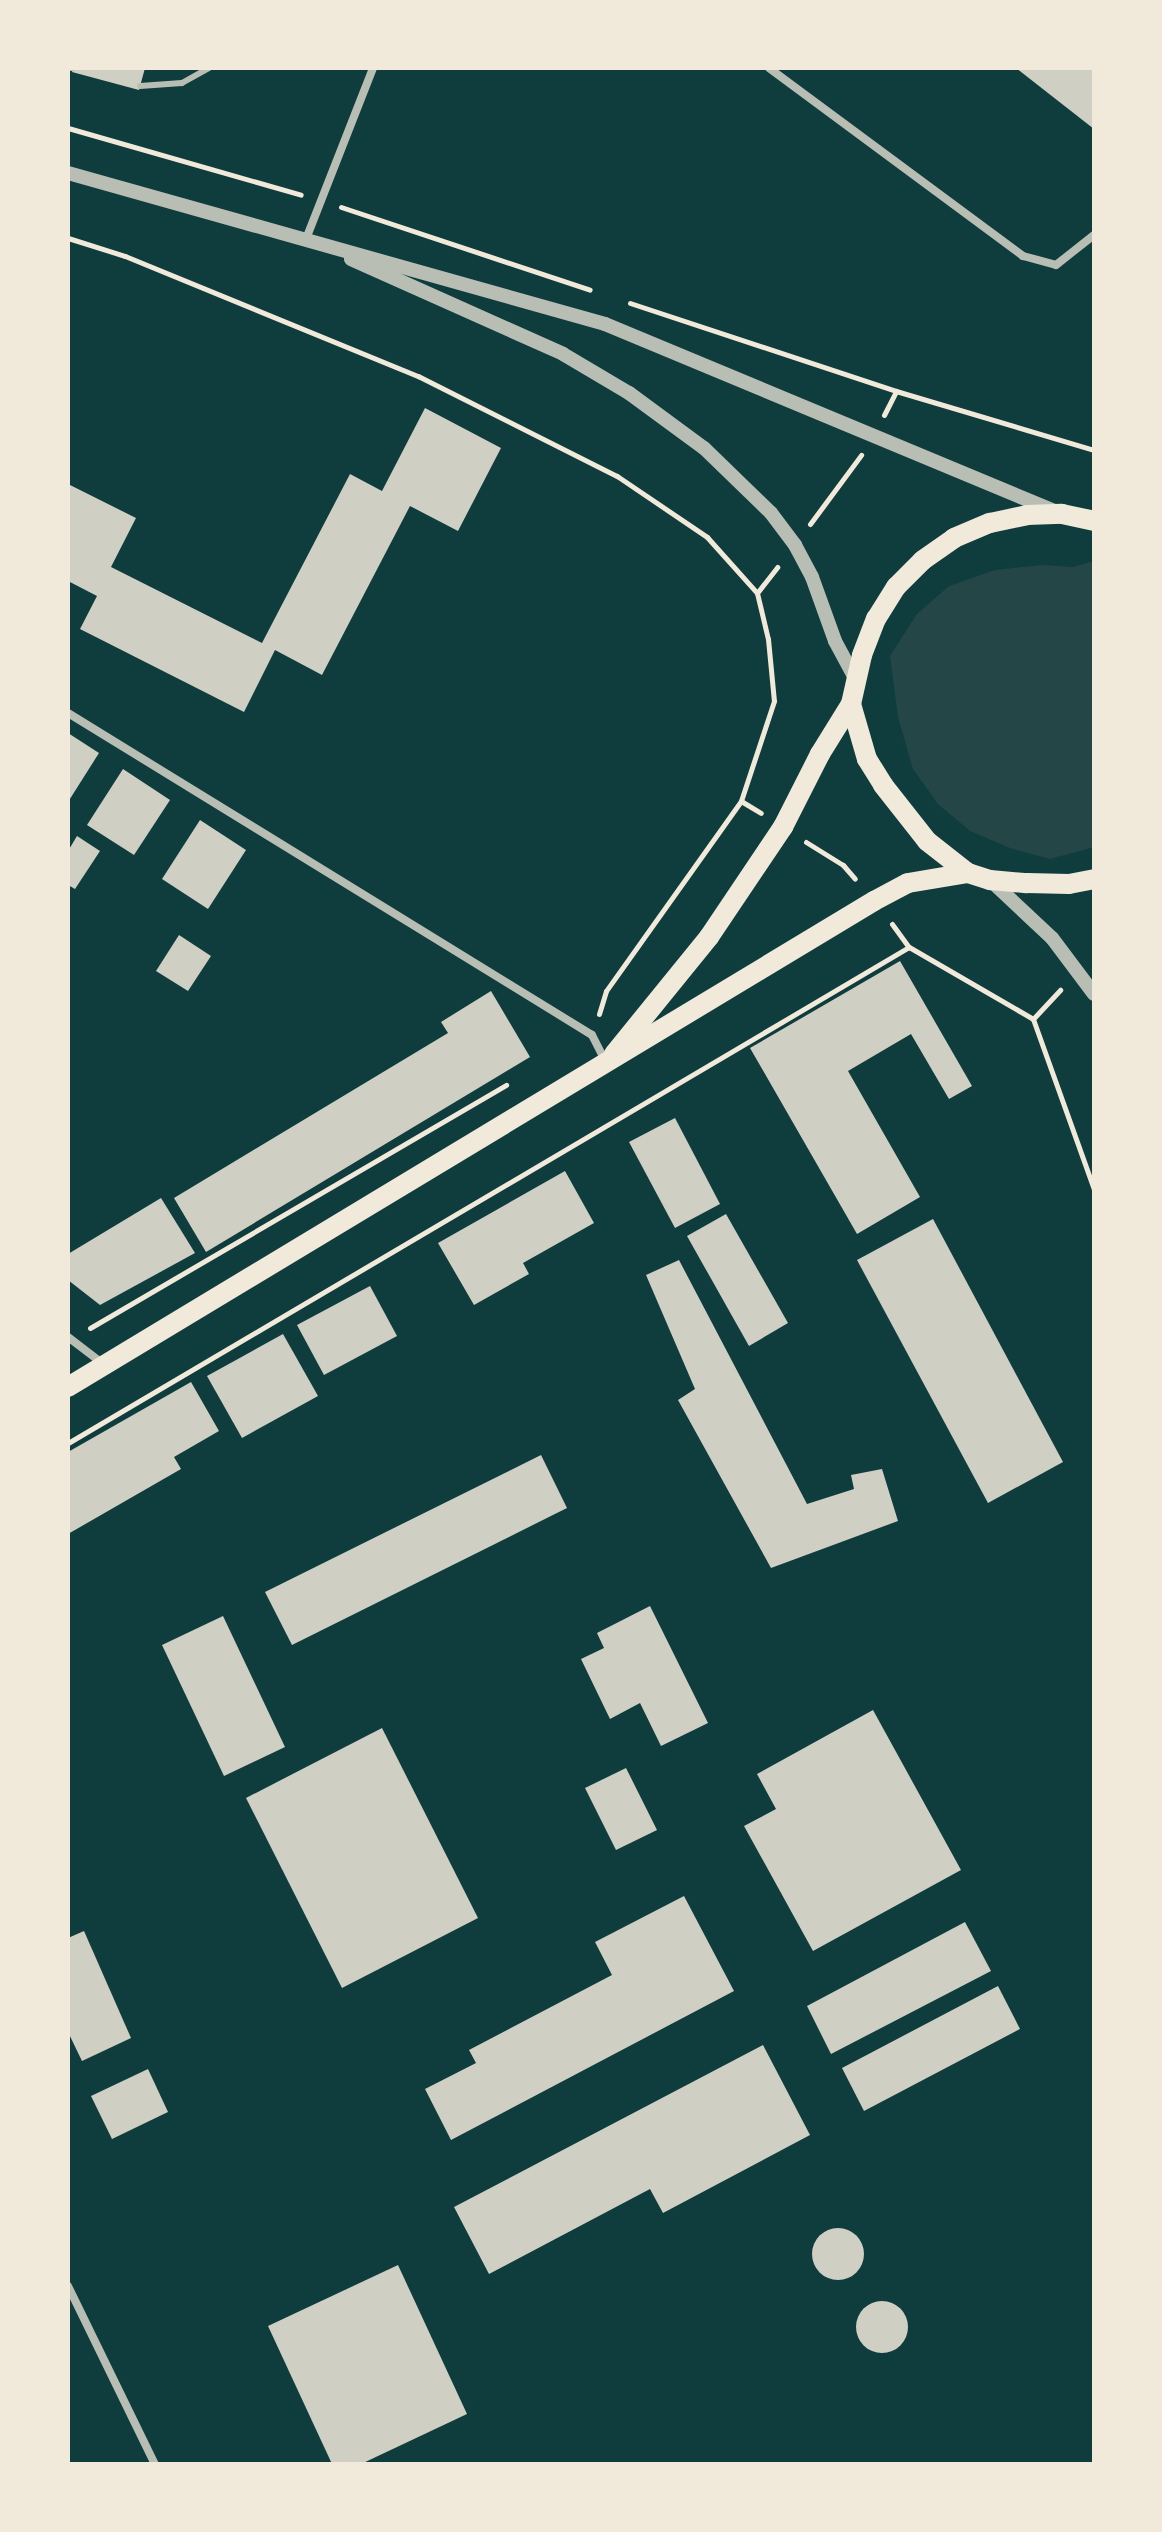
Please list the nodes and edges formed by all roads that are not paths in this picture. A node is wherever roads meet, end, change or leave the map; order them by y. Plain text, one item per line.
1 (209, 68) edge
2 (769, 68) edge
3 (371, 69) edge
4 (140, 86) dead end
5 (68, 173) edge
6 (1094, 235) edge
7 (306, 239) junction
8 (1062, 514) junction
9 (1094, 521) edge
10 (856, 680) junction
11 (851, 704) junction
12 (68, 713) edge
13 (968, 873) junction
14 (1094, 879) edge
15 (990, 880) junction
16 (1094, 994) edge
17 (607, 1064) junction
18 (69, 1338) edge
19 (106, 1366) junction
20 (68, 1387) edge
21 (68, 2286) edge
22 (155, 2464) edge

1 - 4 lane
2 - 6 street
3 - 7 street
5 - 7 street
7 - 8 street
7 - 10 street
8 - 9 main road
8 - 10 main road
10 - 11 main road
11 - 13 main road
11 - 17 main road
12 - 17 street
13 - 15 main road
13 - 17 main road
14 - 15 main road
15 - 16 street
17 - 19 main road
18 - 19 street
19 - 20 main road
21 - 22 street

